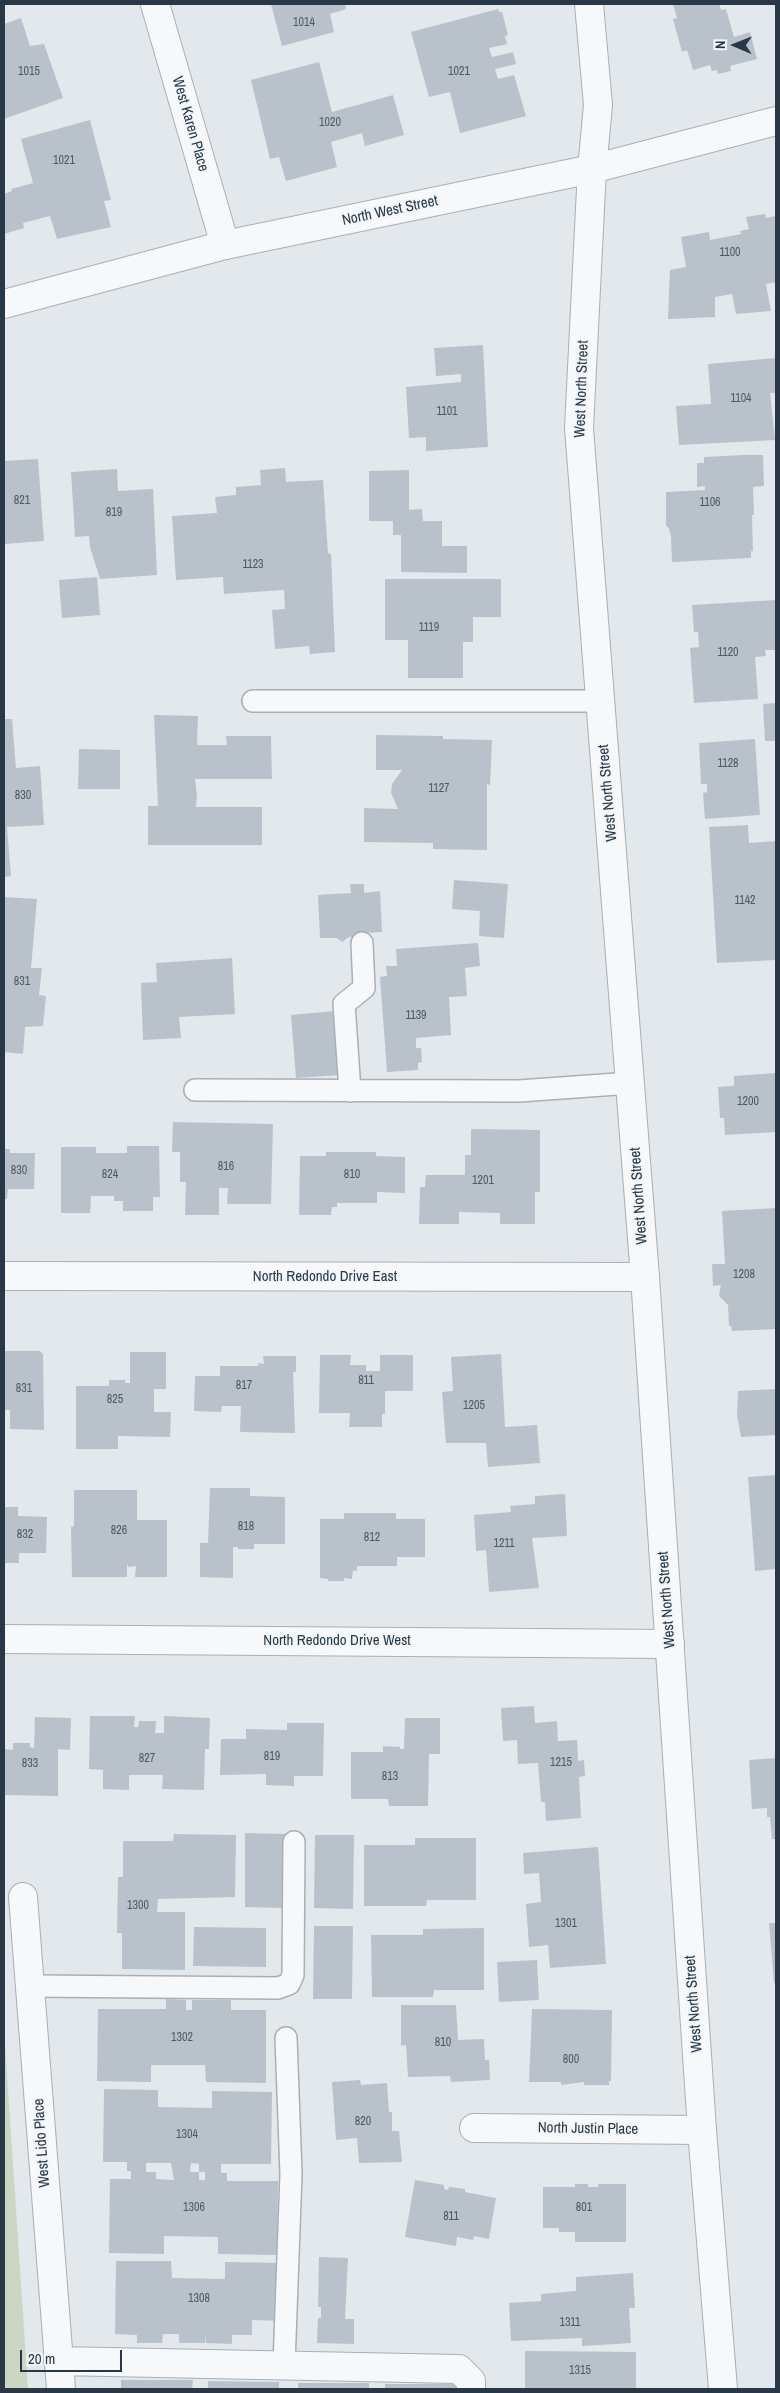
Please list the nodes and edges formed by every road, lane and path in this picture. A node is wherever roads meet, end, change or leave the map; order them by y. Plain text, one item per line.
1 (155, 4) edge
2 (589, 4) edge
3 (776, 121) edge
4 (592, 169) junction
5 (225, 244) junction
6 (4, 304) edge
7 (253, 701) dead end
8 (600, 701) junction
9 (362, 944) dead end
10 (631, 1083) junction
11 (194, 1090) dead end
12 (350, 1091) junction
13 (4, 1276) edge
14 (646, 1277) junction
15 (4, 1639) edge
16 (670, 1644) junction
17 (294, 1842) dead end
18 (23, 1897) dead end
19 (30, 1986) junction
20 (286, 2038) dead end
21 (474, 2128) dead end
22 (702, 2130) junction
23 (58, 2361) junction
24 (284, 2365) junction
25 (61, 2389) edge
26 (471, 2389) edge
27 (723, 2389) edge

1 - 5 street, West Karen Place
2 - 4 street, West North Street
3 - 4 street, North West Street
4 - 5 street, North West Street
4 - 8 street, West North Street
5 - 6 street, North West Street
7 - 8 lane
8 - 10 street, West North Street
9 - 12 lane
10 - 12 lane
10 - 14 street, West North Street
11 - 12 lane
13 - 14 street, North Redondo Drive East
14 - 16 street, West North Street
15 - 16 street, North Redondo Drive West
16 - 22 street, West North Street
17 - 19 lane
18 - 19 street, West Lido Place
19 - 23 street, West Lido Place
20 - 24 lane
21 - 22 street, North Justin Place
22 - 27 street, West North Street
23 - 24 street
23 - 25 street, West Lido Place
24 - 26 street

